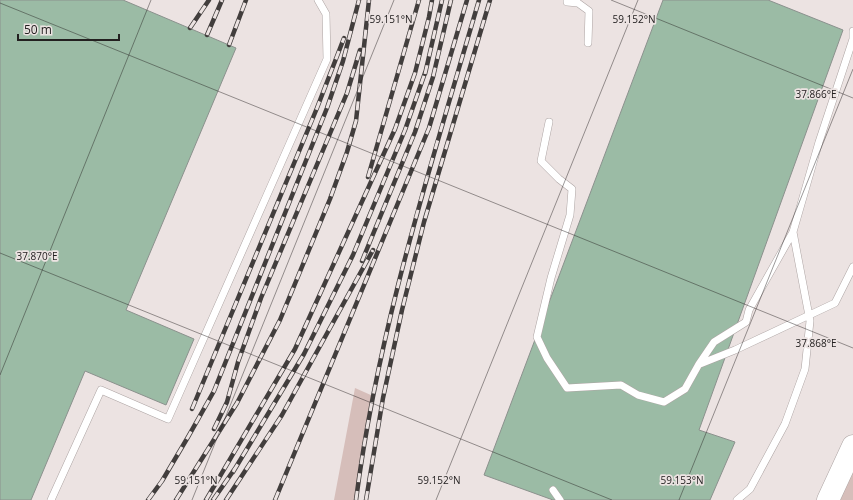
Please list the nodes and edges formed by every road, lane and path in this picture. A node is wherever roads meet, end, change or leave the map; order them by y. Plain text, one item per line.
1 (318, 0) edge
2 (567, 0) edge
3 (853, 31) edge
4 (588, 44) dead end
5 (549, 122) dead end
6 (793, 232) junction
7 (853, 267) edge
8 (809, 315) junction
9 (700, 364) junction
10 (853, 446) edge
11 (552, 490) dead end
12 (51, 500) edge
13 (560, 500) edge
14 (738, 500) edge
15 (828, 500) edge

1 - 12 lane
2 - 4 lane
3 - 6 lane
5 - 9 lane
6 - 8 lane
6 - 9 lane
7 - 8 lane
8 - 9 lane
8 - 14 lane
10 - 15 main road
11 - 13 lane

